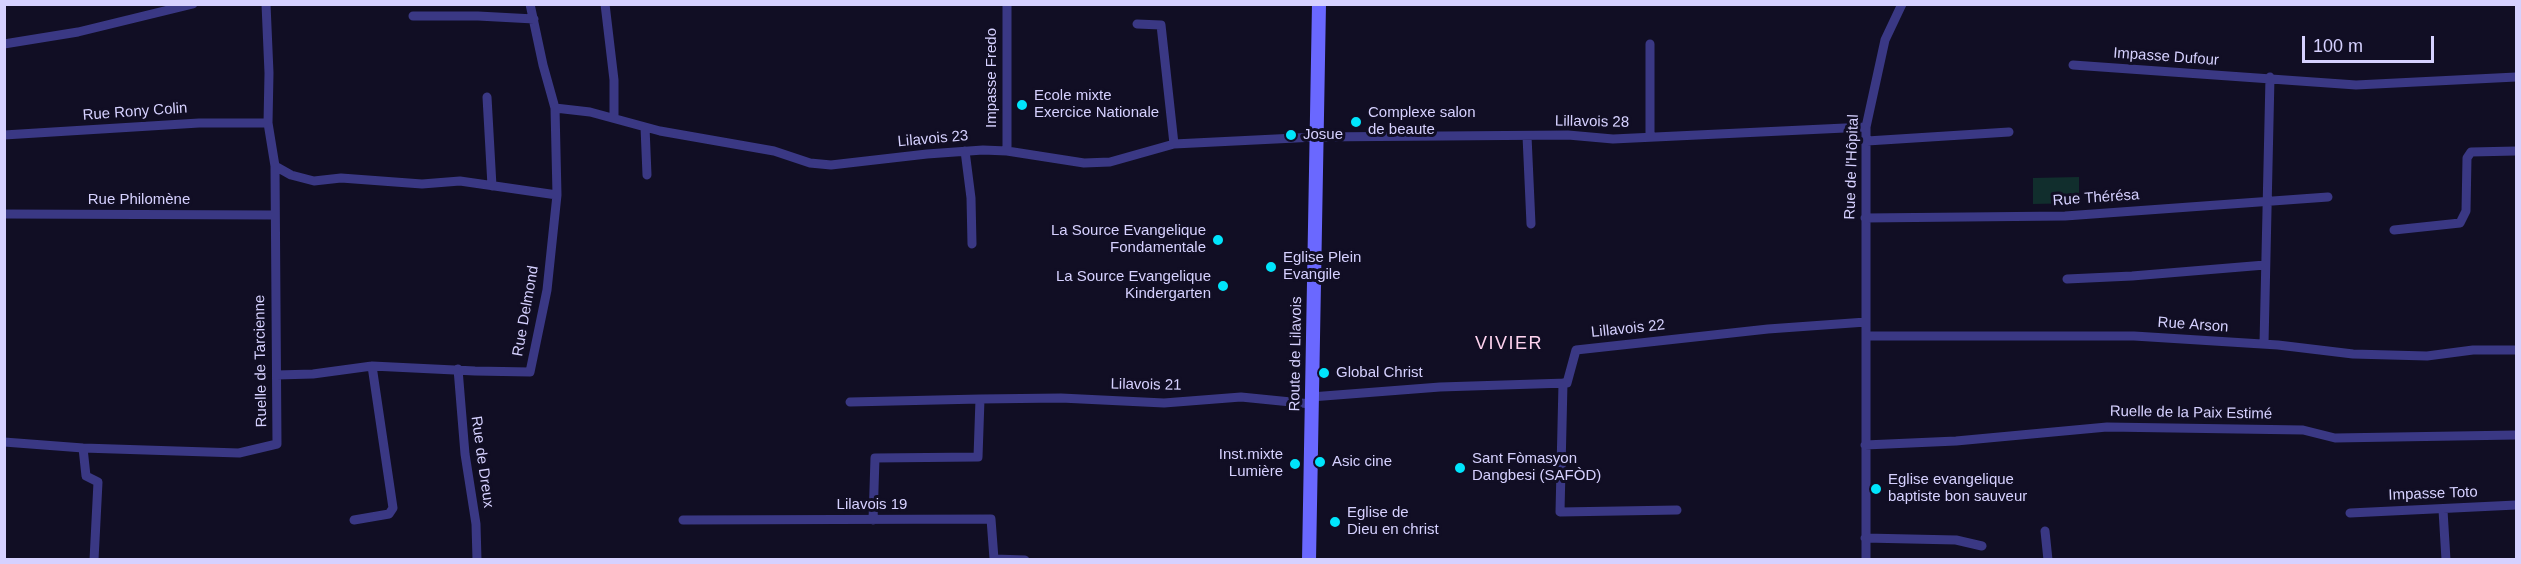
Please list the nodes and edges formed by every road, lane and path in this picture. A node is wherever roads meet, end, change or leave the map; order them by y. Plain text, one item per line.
1 (193, 4) edge
2 (266, 4) edge
3 (530, 4) edge
4 (605, 4) edge
5 (1006, 4) edge
6 (1319, 4) edge
7 (1902, 4) edge
8 (413, 16) dead end
9 (534, 19) junction
10 (1137, 24) dead end
11 (4, 44) edge
12 (1650, 44) dead end
13 (2073, 65) dead end
14 (2270, 77) junction
15 (2517, 77) edge
16 (487, 97) dead end
17 (555, 108) junction
18 (614, 118) junction
19 (268, 123) junction
20 (645, 127) junction
21 (1866, 127) junction
22 (2009, 132) dead end
23 (4, 135) edge
24 (1527, 136) junction
25 (1316, 137) junction
26 (1650, 137) junction
27 (1867, 141) junction
28 (1174, 144) junction
29 (965, 151) junction
30 (1007, 151) junction
31 (2517, 151) edge
32 (275, 166) junction
33 (647, 175) dead end
34 (492, 186) junction
35 (557, 195) junction
36 (2328, 197) dead end
37 (2266, 201) junction
38 (4, 214) edge
39 (274, 215) junction
40 (1865, 218) junction
41 (1531, 224) dead end
42 (2394, 230) dead end
43 (972, 244) dead end
44 (2265, 265) junction
45 (2067, 279) dead end
46 (1866, 322) junction
47 (1866, 336) junction
48 (2264, 344) junction
49 (2517, 350) edge
50 (372, 366) junction
51 (458, 369) junction
52 (277, 375) junction
53 (1563, 383) junction
54 (980, 399) junction
55 (1311, 401) junction
56 (850, 402) dead end
57 (2517, 435) edge
58 (4, 442) edge
59 (1865, 445) junction
60 (83, 448) junction
61 (2517, 505) edge
62 (1677, 510) dead end
63 (2444, 510) junction
64 (2350, 513) dead end
65 (354, 520) dead end
66 (683, 520) dead end
67 (873, 520) junction
68 (2045, 531) dead end
69 (1865, 538) junction
70 (1982, 546) dead end
71 (94, 560) edge
72 (477, 560) edge
73 (1024, 560) edge
74 (1309, 560) edge
75 (1866, 560) edge
76 (2048, 560) edge
77 (2446, 560) edge

1 - 11 street
2 - 19 street, Ruelle de Tarcienne
3 - 9 street, Rue Delmond
4 - 18 street
5 - 30 street, Impasse Fredo
6 - 25 main road, Route de Lilavois
7 - 21 street, Rue de l'Hôpital
8 - 9 street
9 - 17 street, Rue Delmond
10 - 28 street
12 - 26 street
13 - 14 street, Impasse Dufour
14 - 15 street, Impasse Dufour
14 - 37 street
16 - 34 street
17 - 18 street, Lilavois 23
17 - 35 street, Rue Delmond
18 - 20 street, Lilavois 23
19 - 23 street, Rue Rony Colin
19 - 32 street, Ruelle de Tarcienne
20 - 29 street, Lilavois 23
20 - 33 street
21 - 26 street, Lillavois 28
21 - 27 street, Rue de l'Hôpital
22 - 27 street
24 - 25 street, Lillavois 28
24 - 26 street, Lillavois 28
24 - 41 street
25 - 28 street, Lilavois 23
25 - 55 main road, Route de Lilavois
27 - 40 street, Rue de l'Hôpital
28 - 30 street, Lilavois 23
29 - 30 street, Lilavois 23
29 - 43 street
31 - 42 street
32 - 34 street
32 - 39 street, Ruelle de Tarcienne
34 - 35 street
35 - 51 street, Rue Delmond
36 - 37 street, Rue Thérésa
37 - 40 street, Rue Thérésa
37 - 44 street
38 - 39 street, Rue Philomène
39 - 52 street, Ruelle de Tarcienne
40 - 46 street, Rue de l'Hôpital
44 - 45 street
44 - 48 street
46 - 47 street, Rue de l'Hôpital
46 - 53 street, Lillavois 22
47 - 48 street, Rue Arson
47 - 59 street, Rue de l'Hôpital
48 - 49 street, Rue Arson
50 - 51 street, Rue Delmond
50 - 52 street, Rue Delmond
50 - 65 street
51 - 72 street, Rue de Dreux
52 - 60 street, Ruelle de Tarcienne
53 - 55 street
53 - 62 street
54 - 55 street, Lilavois 21
54 - 56 street, Lilavois 21
54 - 67 street
55 - 74 main road, Route de Lilavois
57 - 59 street, Ruelle de la Paix Estimé
58 - 60 street, Ruelle de Tarcienne
59 - 69 street, Rue de l'Hôpital
60 - 71 street
61 - 63 street, Impasse Toto
63 - 64 street, Impasse Toto
63 - 77 street
66 - 67 street, Lilavois 19
67 - 73 street, Lilavois 19
68 - 76 street
69 - 70 street
69 - 75 street, Rue de l'Hôpital

